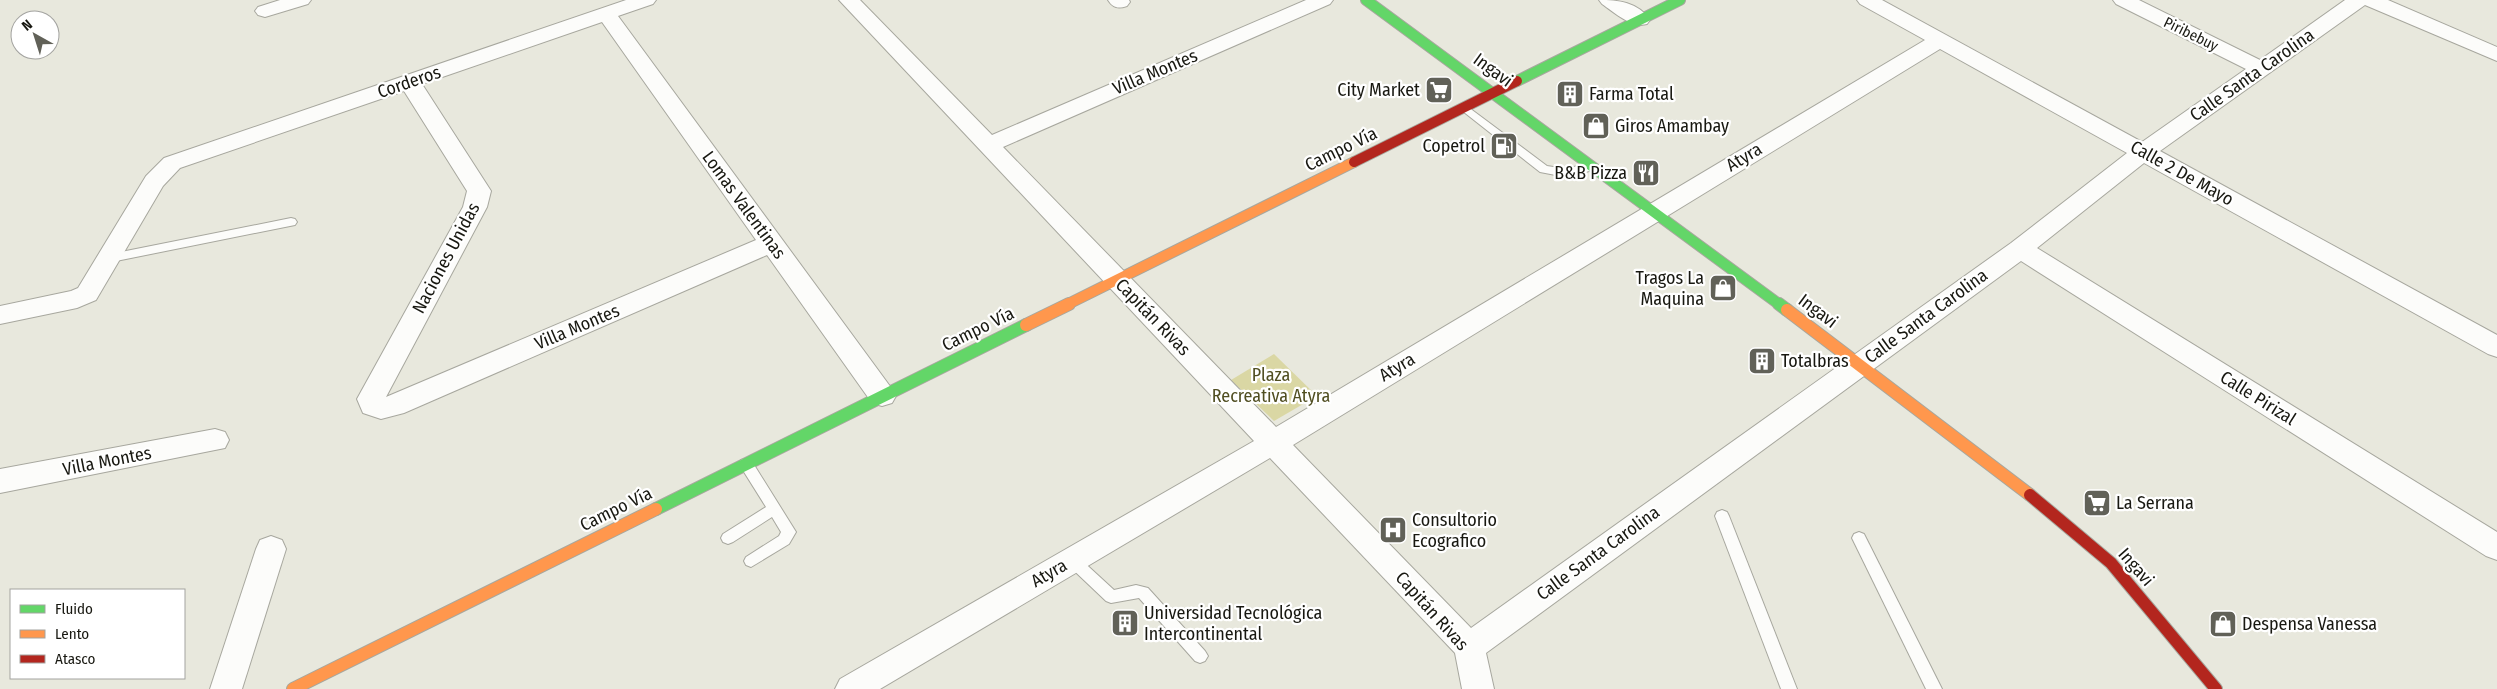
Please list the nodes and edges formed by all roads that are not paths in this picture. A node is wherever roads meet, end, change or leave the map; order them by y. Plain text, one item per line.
1 (301, 0) edge
2 (646, 0) edge
3 (849, 0) edge
4 (1323, 0) edge
5 (1366, 0) edge
6 (1609, 0) edge
7 (1680, 0) edge
8 (1867, 0) edge
9 (2122, 0) edge
10 (2358, 0) edge
11 (2371, 0) edge
12 (265, 11) dead end
13 (606, 14) junction
14 (1640, 20) junction
15 (1940, 40) junction
16 (2497, 55) edge
17 (2260, 68) junction
18 (410, 82) junction
19 (1494, 92) junction
20 (1464, 107) junction
21 (988, 144) junction
22 (2143, 152) junction
23 (1594, 166) junction
24 (1654, 211) junction
25 (291, 222) dead end
26 (772, 243) junction
27 (2020, 249) junction
28 (106, 259) junction
29 (1117, 280) junction
30 (0, 315) edge
31 (2497, 347) edge
32 (1860, 364) junction
33 (882, 396) junction
34 (381, 408) joint
35 (214, 440) dead end
36 (1273, 443) junction
37 (746, 464) junction
38 (0, 481) edge
39 (774, 510) junction
40 (1722, 516) dead end
41 (728, 538) dead end
42 (1859, 538) dead end
43 (2497, 547) edge
44 (271, 549) dead end
45 (1072, 560) junction
46 (751, 562) dead end
47 (1469, 647) junction
48 (1200, 656) dead end
49 (226, 689) edge
50 (293, 689) edge
51 (851, 689) edge
52 (1478, 689) edge
53 (1789, 689) edge
54 (1934, 689) edge
55 (2216, 689) edge

1 - 12 street
2 - 13 street, Corderos
3 - 21 street, Capitán Rivas
4 - 21 street, Villa Montes
5 - 19 street, Ingavi
6 - 14 street
7 - 14 street, Campo Vía
8 - 15 street, Calle 2 De Mayo
9 - 17 street, Piribebuy
10 - 17 street, Calle Santa Carolina
11 - 16 street
13 - 18 street, Corderos
13 - 26 street, Lomas Valentinas
14 - 19 street, Campo Vía
15 - 22 street, Calle 2 De Mayo
15 - 24 street, Atyra
17 - 22 street, Calle Santa Carolina
18 - 28 street, Corderos
18 - 34 street, Naciones Unidas
19 - 20 street, Campo Vía
19 - 23 street, Ingavi
20 - 23 lane
20 - 29 street, Campo Vía
21 - 29 street, Capitán Rivas
22 - 27 street, Calle Santa Carolina
22 - 31 street, Calle 2 De Mayo
23 - 24 street, Ingavi
24 - 32 street, Ingavi
24 - 36 street, Atyra
25 - 28 lane
26 - 33 street, Lomas Valentinas
26 - 34 street, Villa Montes
27 - 32 street, Calle Santa Carolina
27 - 43 street, Calle Pirizal
28 - 30 street
29 - 33 street, Campo Vía
29 - 36 street, Capitán Rivas
32 - 47 street, Calle Santa Carolina
32 - 55 street, Ingavi
33 - 37 street, Campo Vía
35 - 38 street, Villa Montes
36 - 45 street, Atyra
36 - 47 street, Capitán Rivas
37 - 39 lane
37 - 50 street, Campo Vía
39 - 41 lane
39 - 46 lane
40 - 53 lane
42 - 54 lane
44 - 49 street
45 - 48 lane
45 - 51 street, Atyra
47 - 52 street, Capitán Rivas

